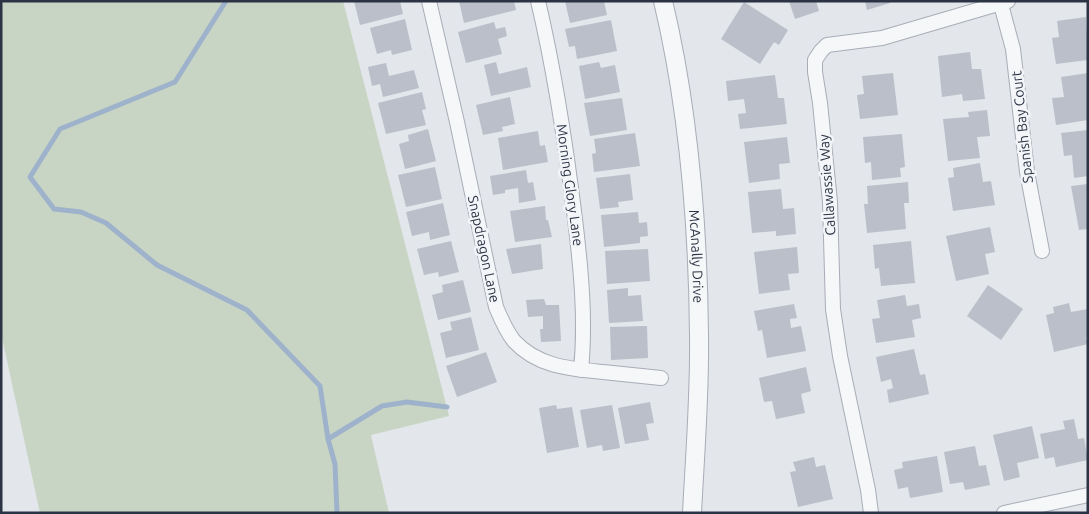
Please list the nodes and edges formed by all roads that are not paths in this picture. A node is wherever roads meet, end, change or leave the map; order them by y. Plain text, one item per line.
1 (429, 1) edge
2 (538, 1) edge
3 (663, 1) edge
4 (1003, 2) edge
5 (1042, 251) dead end
6 (581, 370) junction
7 (661, 378) dead end
8 (1088, 495) edge
9 (692, 513) edge
10 (871, 513) edge
11 (1004, 513) edge

1 - 6 street, Snapdragon Lane
2 - 6 street, Morning Glory Lane
3 - 9 street, McAnally Drive
4 - 5 street, Spanish Bay Court
4 - 10 street, Callawassie Way
6 - 7 street, Snapdragon Lane
8 - 11 street

